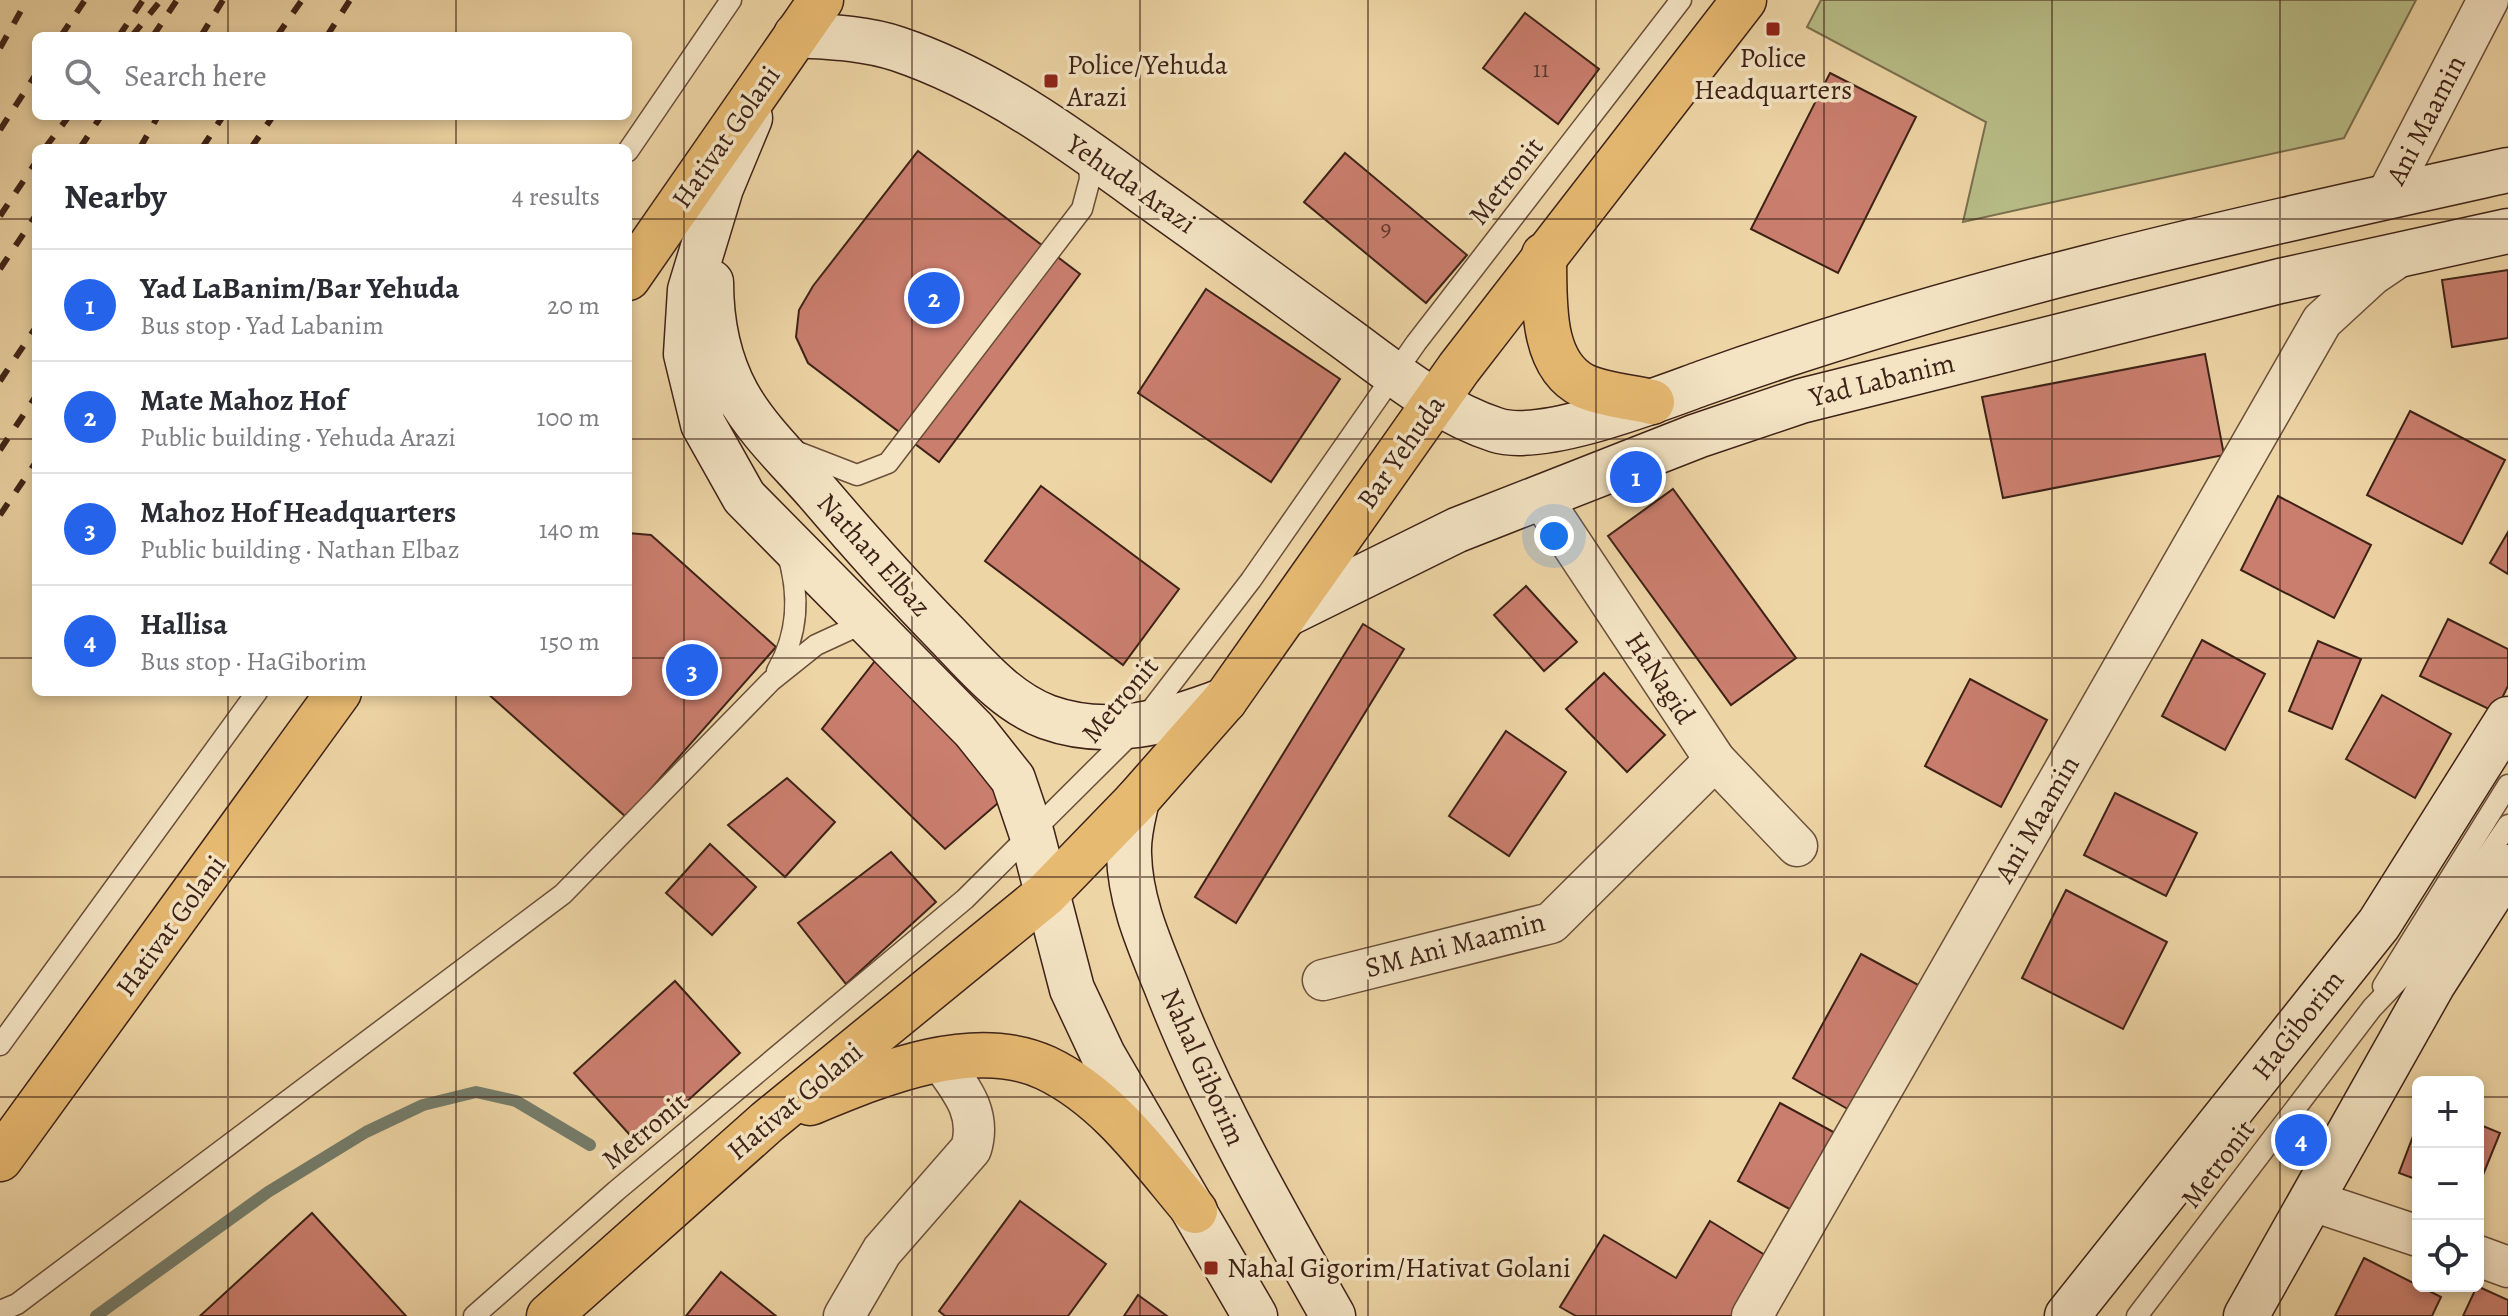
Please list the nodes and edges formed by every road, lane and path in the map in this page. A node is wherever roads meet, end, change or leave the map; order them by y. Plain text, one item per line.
1 (731, 0) edge
2 (821, 0) edge
3 (1681, 0) edge
4 (1744, 0) edge
5 (2488, 0) edge
6 (796, 35) junction
7 (766, 80) junction
8 (632, 145) edge
9 (1086, 150) junction
10 (2508, 170) edge
11 (721, 188) junction
12 (2386, 197) junction
13 (2508, 231) edge
14 (2408, 251) junction
15 (1544, 255) junction
16 (632, 272) edge
17 (2280, 281) junction
18 (2322, 321) junction
19 (1394, 373) junction
20 (1436, 401) junction
21 (1652, 402) junction
22 (773, 441) junction
23 (1540, 496) junction
24 (782, 536) junction
25 (1285, 615) junction
26 (866, 622) junction
27 (771, 681) junction
28 (254, 696) edge
29 (336, 696) edge
30 (1225, 700) junction
31 (2508, 719) edge
32 (1138, 727) junction
33 (1715, 760) junction
34 (2508, 785) edge
35 (1137, 800) junction
36 (2508, 825) edge
37 (1032, 835) junction
38 (1797, 846) dead end
39 (2508, 867) edge
40 (1046, 894) junction
41 (1323, 980) dead end
42 (2372, 1008) junction
43 (0, 1045) edge
44 (941, 1061) junction
45 (767, 1122) junction
46 (0, 1159) edge
47 (2313, 1201) junction
48 (1195, 1211) junction
49 (2412, 1234) edge
50 (2484, 1258) edge
51 (2508, 1267) edge
52 (0, 1311) edge
53 (474, 1316) edge
54 (549, 1316) edge
55 (844, 1316) edge
56 (1255, 1316) edge
57 (1333, 1316) edge
58 (1752, 1316) edge
59 (2067, 1316) edge
60 (2137, 1316) edge
61 (2246, 1316) edge

1 - 8 lane
2 - 6 highway, Hativat Golani
3 - 19 lane, Metronit
4 - 15 highway, Bar Yehuda
5 - 12 street, Ani Maamin
6 - 7 highway, Hativat Golani
6 - 9 street, Yehuda Arazi
7 - 11 street, Nathan Elbaz
7 - 16 highway, Hativat Golani
9 - 19 street, Yehuda Arazi
9 - 22 lane
10 - 12 street, Yad Labanim
11 - 22 street, Nathan Elbaz
11 - 24 street, Nathan Elbaz
12 - 21 street, Yad Labanim
13 - 14 street, Yad Labanim
14 - 17 street, Yad Labanim
14 - 18 street, Ani Maamin
15 - 20 highway, Bar Yehuda
15 - 21 highway
17 - 18 street
17 - 23 street, Yad Labanim
18 - 58 street, Ani Maamin
19 - 20 street, Yehuda Arazi
19 - 32 lane, Metronit
20 - 21 street, Yad Labanim
20 - 25 highway, Bar Yehuda
22 - 32 street, Nathan Elbaz
23 - 25 street, Yad Labanim
23 - 33 street, HaNagid
24 - 26 street, Nathan Elbaz
24 - 27 lane
25 - 30 highway, Bar Yehuda
26 - 27 lane
26 - 37 street, Nathan Elbaz
27 - 52 lane
28 - 43 lane
29 - 46 highway, Hativat Golani
30 - 32 street, Nathan Elbaz
30 - 35 highway, Bar Yehuda
31 - 59 street, HaGiborim
32 - 37 lane, Metronit
33 - 38 street, HaNagid
33 - 41 street, SM Ani Maamin
34 - 42 lane, Metronit
35 - 40 highway, Bar Yehuda
35 - 57 street, Nahal Giborim
36 - 42 lane, Metronit
37 - 40 street, Nathan Elbaz
37 - 53 lane, Metronit
39 - 47 street
40 - 45 highway, Hativat Golani
40 - 48 street
42 - 60 lane, Metronit
44 - 45 highway
44 - 48 highway
44 - 55 street
45 - 54 highway, Hativat Golani
47 - 49 street
47 - 61 street
48 - 56 street
50 - 51 street

